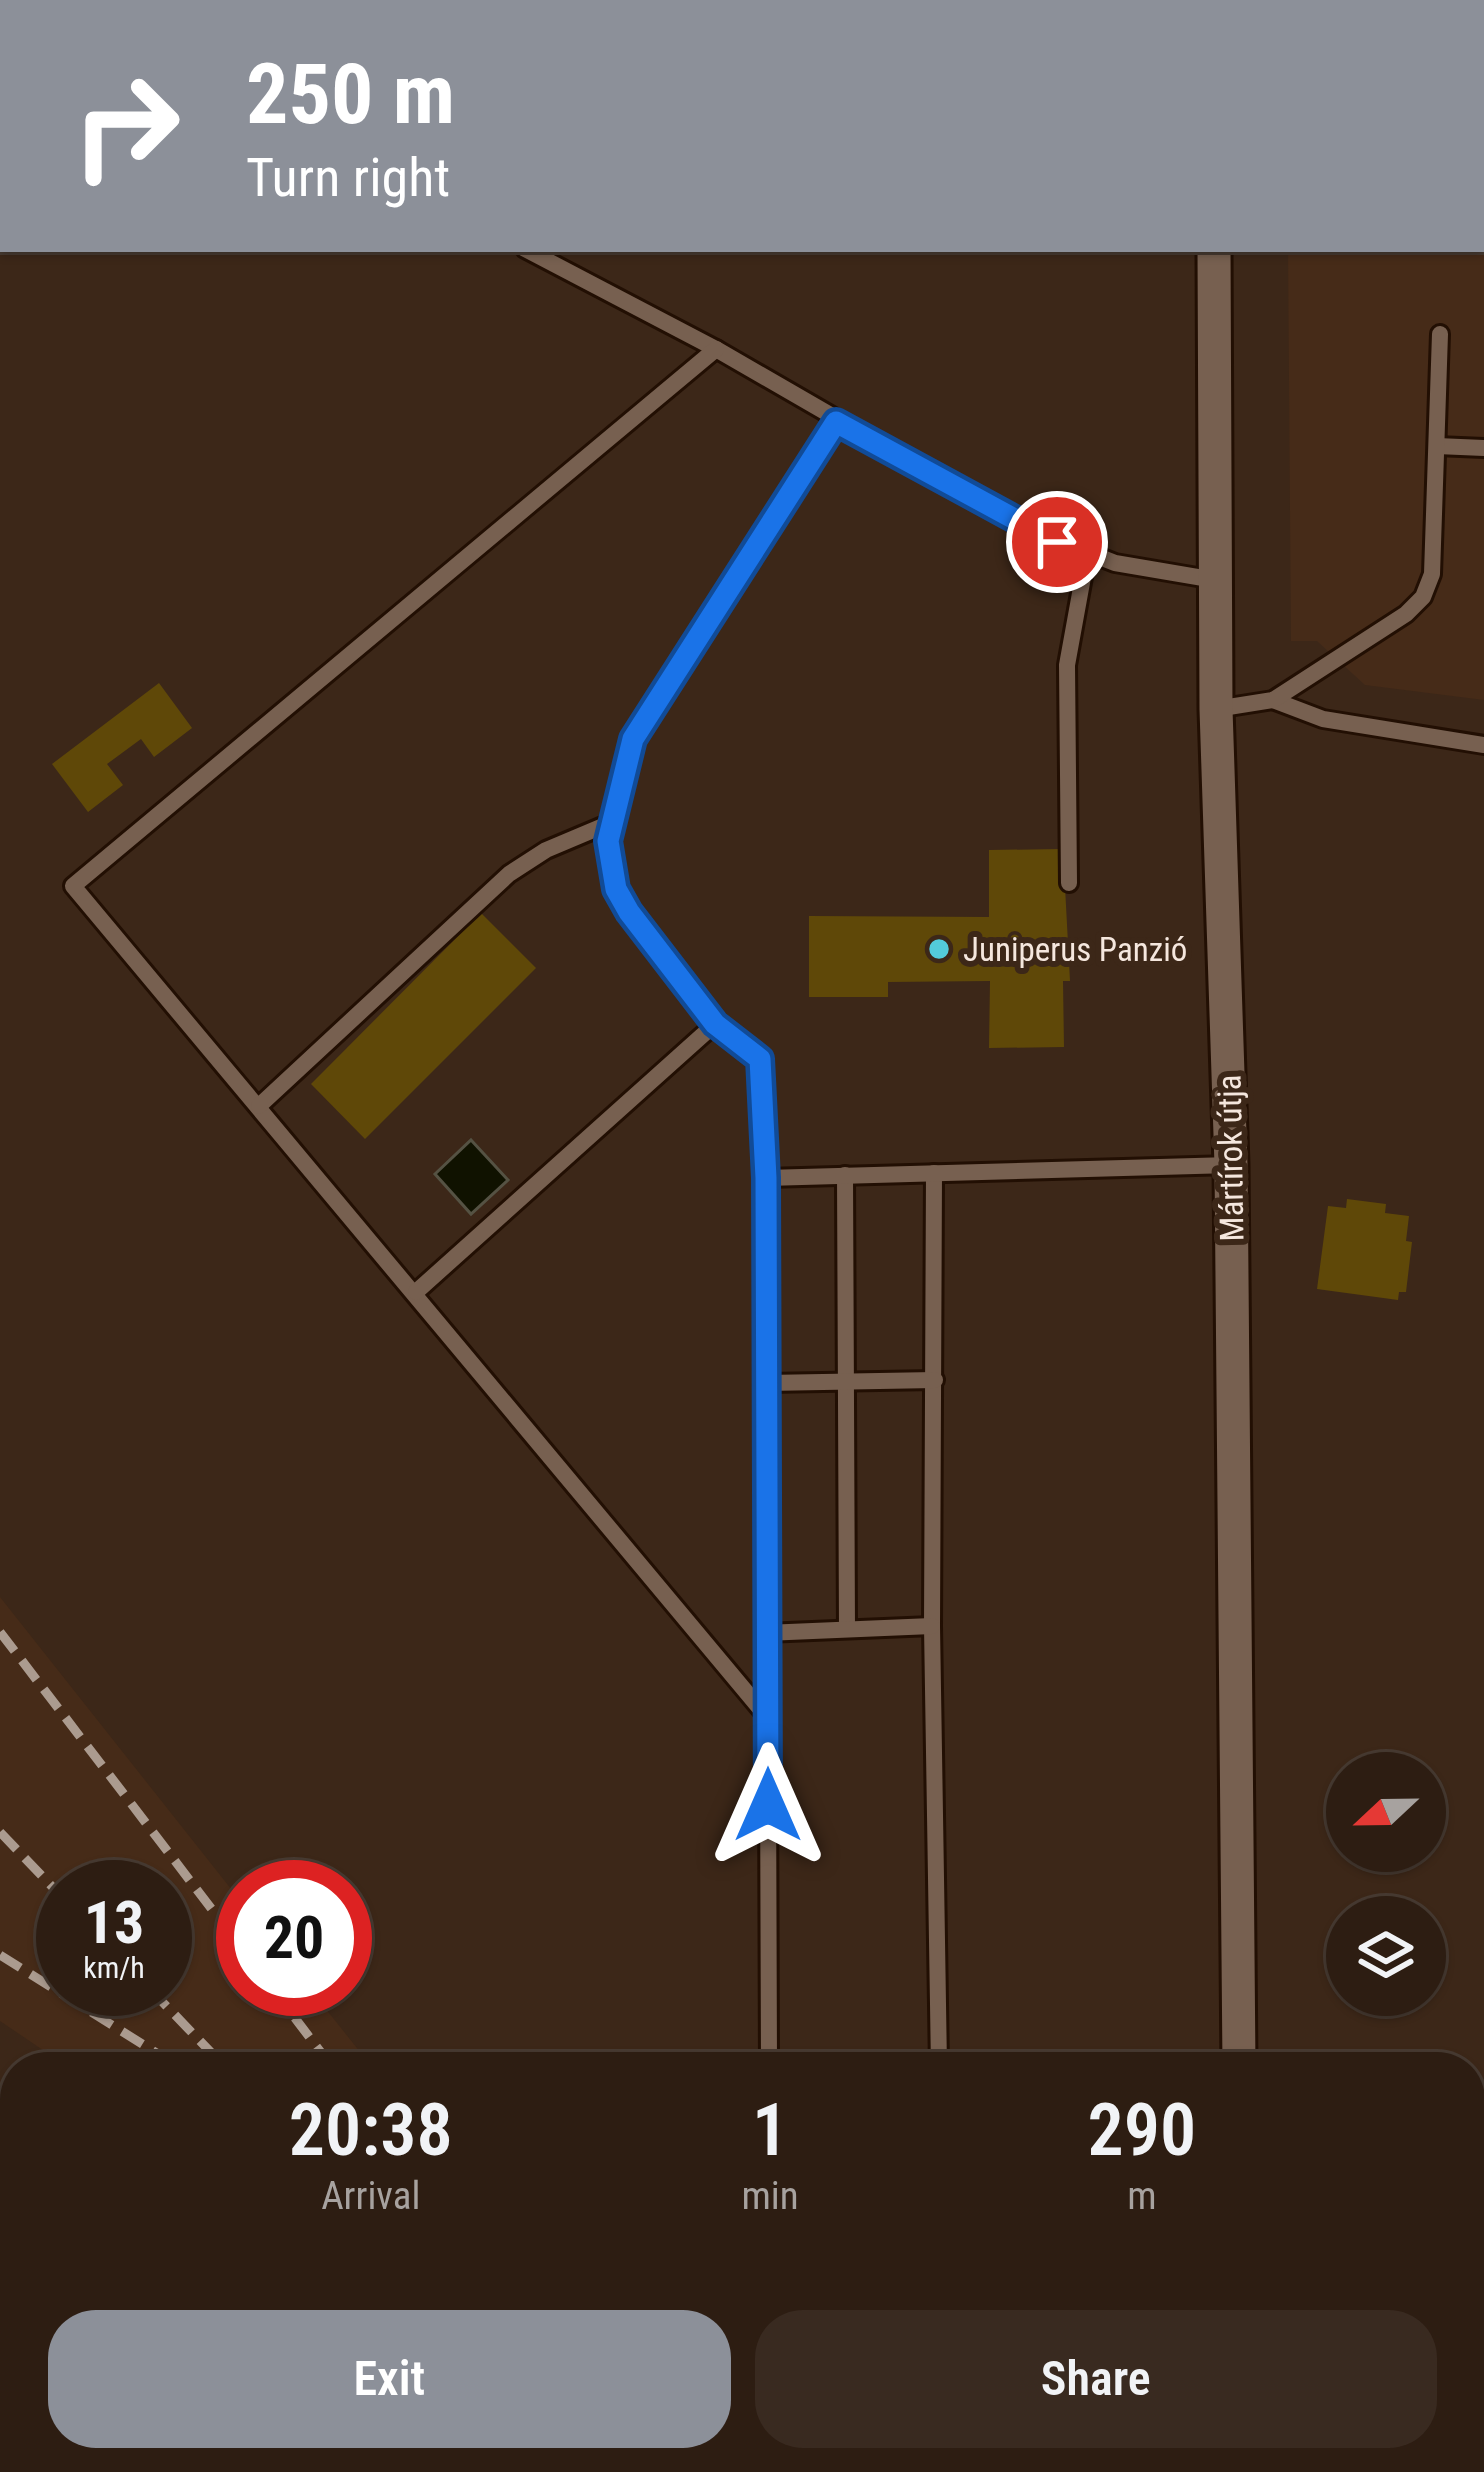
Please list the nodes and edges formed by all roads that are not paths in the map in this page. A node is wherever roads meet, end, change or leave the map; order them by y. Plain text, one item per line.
1 (530, 252) edge
2 (1214, 252) edge
3 (1440, 334) dead end
4 (716, 349) junction
5 (836, 422) junction
6 (1437, 446) junction
7 (1484, 448) edge
8 (1088, 555) junction
9 (1216, 580) junction
10 (1273, 700) junction
11 (1216, 709) junction
12 (1484, 745) edge
13 (610, 823) junction
14 (1069, 883) dead end
15 (715, 1024) junction
16 (259, 1106) junction
17 (1232, 1165) junction
18 (934, 1173) junction
19 (844, 1175) junction
20 (766, 1178) junction
21 (416, 1292) junction
22 (935, 1380) junction
23 (847, 1382) junction
24 (767, 1383) junction
25 (932, 1626) junction
26 (847, 1629) junction
27 (765, 1633) junction
28 (767, 1718) junction
29 (769, 2052) edge
30 (939, 2052) edge
31 (1239, 2052) edge

1 - 4 lane
2 - 9 street, Mártírok útja
3 - 6 lane
4 - 5 lane
4 - 16 lane
5 - 8 lane
5 - 13 lane
6 - 7 lane
6 - 10 lane
8 - 9 lane
8 - 14 lane
9 - 11 street, Mártírok útja
10 - 11 lane
10 - 12 lane
11 - 17 street, Mártírok útja
13 - 15 lane
13 - 16 lane
15 - 20 lane
15 - 21 lane
16 - 21 lane
17 - 18 lane
17 - 31 street, Mártírok útja
18 - 19 lane
18 - 22 lane
19 - 20 lane
19 - 23 lane
20 - 24 lane
21 - 28 lane
22 - 23 lane
22 - 25 lane
23 - 24 lane
23 - 26 lane
24 - 27 lane
25 - 26 lane
25 - 30 lane
26 - 27 lane
27 - 28 lane
28 - 29 lane

